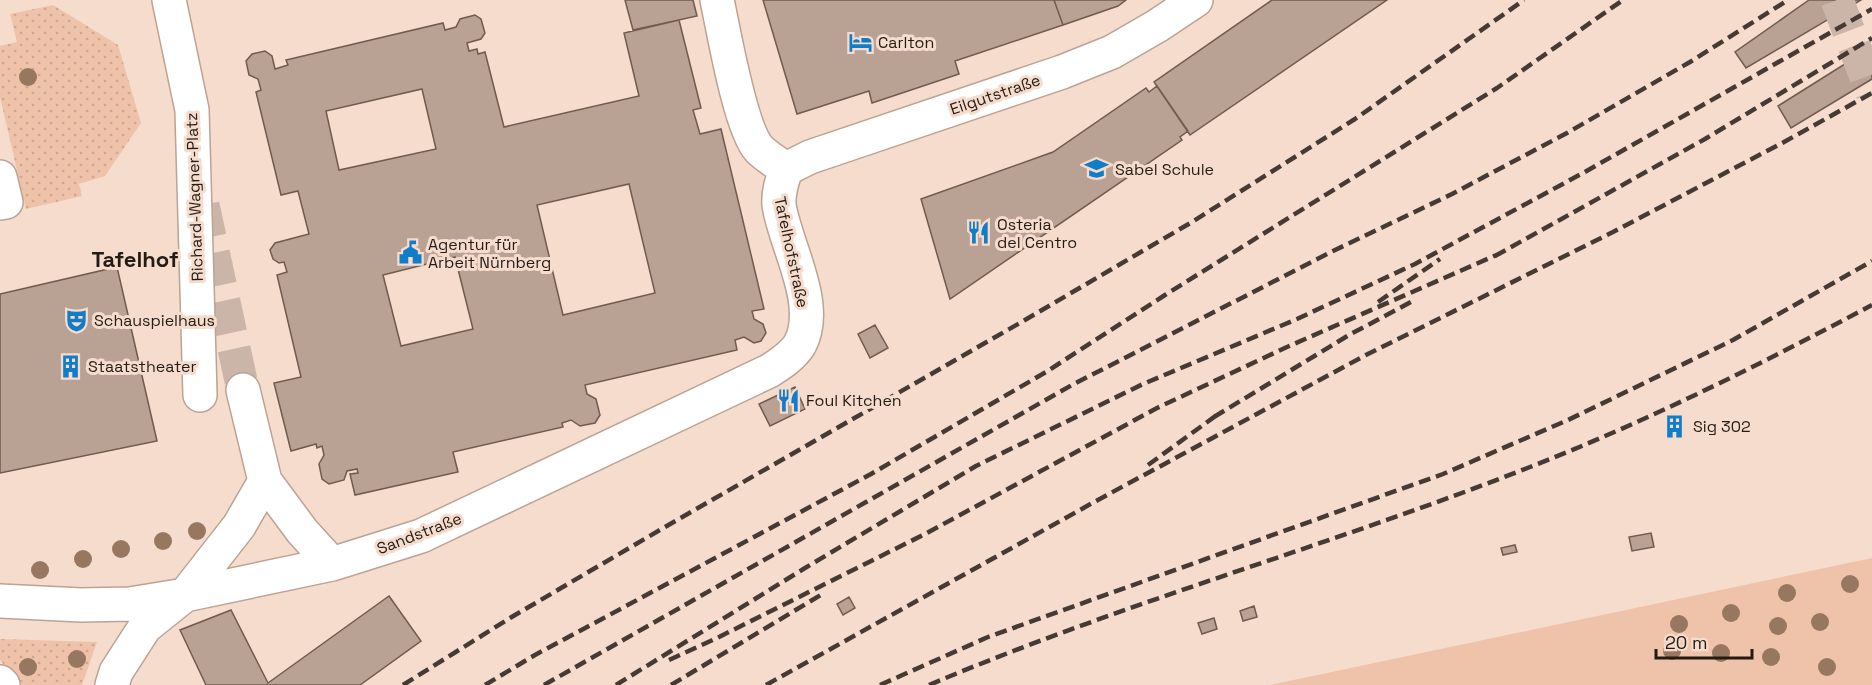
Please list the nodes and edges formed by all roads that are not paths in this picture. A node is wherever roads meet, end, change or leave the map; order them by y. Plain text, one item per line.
1 (169, 0) edge
2 (717, 0) edge
3 (1196, 0) edge
4 (786, 169) junction
5 (0, 177) edge
6 (0, 203) edge
7 (800, 344) joint
8 (243, 390) tunnel mouth
9 (200, 395) dead end
10 (265, 481) junction
11 (332, 564) junction
12 (224, 586) junction
13 (185, 595) junction
14 (0, 601) edge
15 (112, 685) edge

1 - 9 street, Richard-Wagner-Platz
2 - 4 street
3 - 4 street, Eilgutstraße
4 - 7 street, Tafelhofstraße
5 - 6 street
7 - 11 street, Sandstraße
8 - 10 street
10 - 11 street
10 - 12 street
10 - 13 street
11 - 12 street, Sandstraße
12 - 13 street, Sandstraße
13 - 14 street, Sandstraße
13 - 15 street

